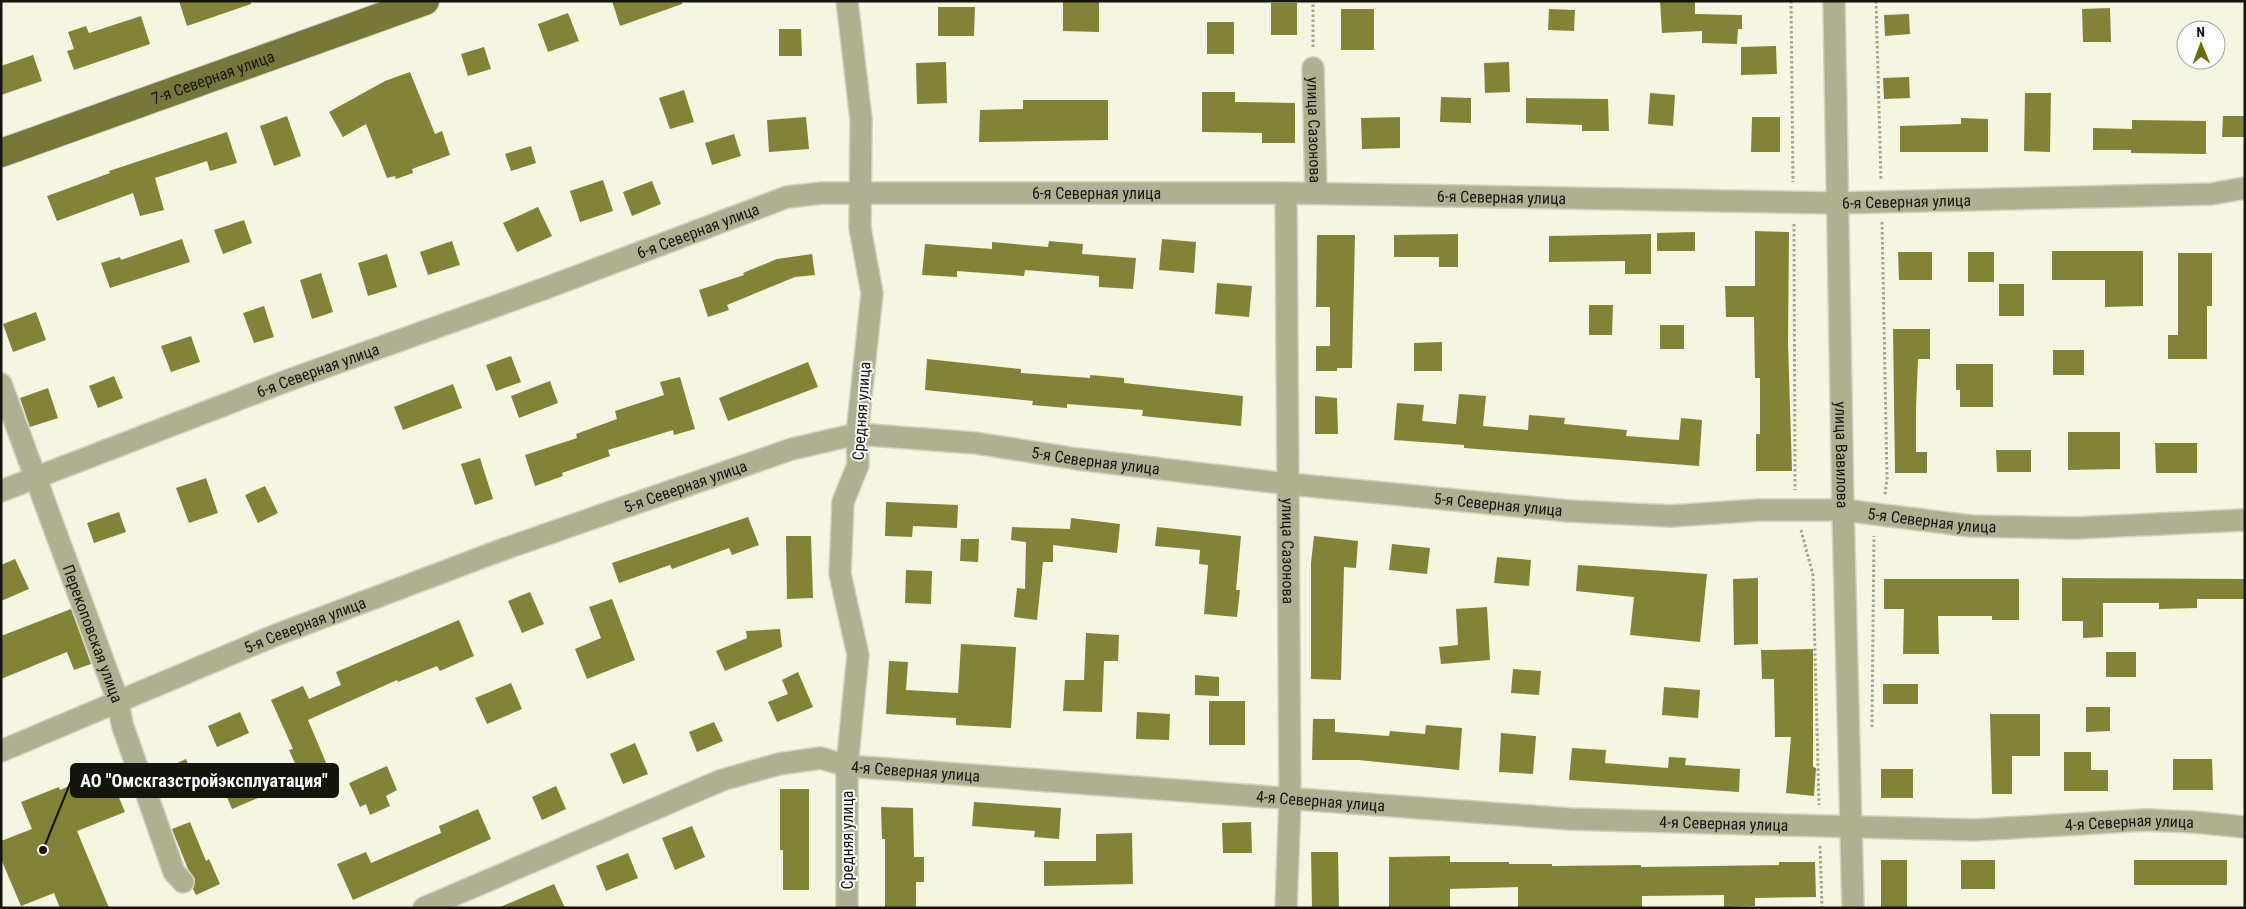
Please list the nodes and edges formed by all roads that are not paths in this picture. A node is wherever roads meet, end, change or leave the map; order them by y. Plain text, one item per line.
1 (425, 1) edge
2 (847, 1) edge
3 (1834, 1) edge
4 (1313, 68) road end
5 (1, 153) edge
6 (2245, 188) edge
7 (861, 193) junction
8 (1286, 193) junction
9 (1316, 193) junction
10 (1837, 204) junction
11 (1, 384) edge
12 (857, 434) junction
13 (34, 479) junction
14 (1289, 484) junction
15 (1, 492) edge
16 (1842, 510) junction
17 (2245, 520) edge
18 (118, 701) junction
19 (1, 751) edge
20 (847, 766) junction
21 (1290, 800) junction
22 (1851, 827) junction
23 (2245, 827) edge
24 (183, 882) dead end
25 (424, 908) edge
26 (847, 908) edge
27 (1286, 908) edge
28 (1853, 908) edge

1 - 5 main road, 7-я Северная улица
2 - 7 street, Средняя улица
3 - 10 street, улица Вавилова
4 - 9 street, улица Сазонова
6 - 10 street, 6-я Северная улица
7 - 8 street, 6-я Северная улица
7 - 12 street, Средняя улица
7 - 13 street, 6-я Северная улица
8 - 9 street, 6-я Северная улица
8 - 14 street, улица Сазонова
9 - 10 street, 6-я Северная улица
10 - 16 street, улица Вавилова
11 - 13 street, Перекоповская улица
12 - 14 street, 5-я Северная улица
12 - 18 street, 5-я Северная улица
12 - 20 street, Средняя улица
13 - 15 street, 6-я Северная улица
13 - 18 street, Перекоповская улица
14 - 16 street, 5-я Северная улица
14 - 21 street, улица Сазонова
16 - 17 street, 5-я Северная улица
16 - 22 street, улица Вавилова
18 - 19 street, 5-я Северная улица
18 - 24 street, Перекоповская улица
20 - 21 street, 4-я Северная улица
20 - 25 street, 4-я Северная улица
20 - 26 street, Средняя улица
21 - 22 street, 4-я Северная улица
21 - 27 street, улица Сазонова
22 - 23 street, 4-я Северная улица
22 - 28 street, улица Вавилова

